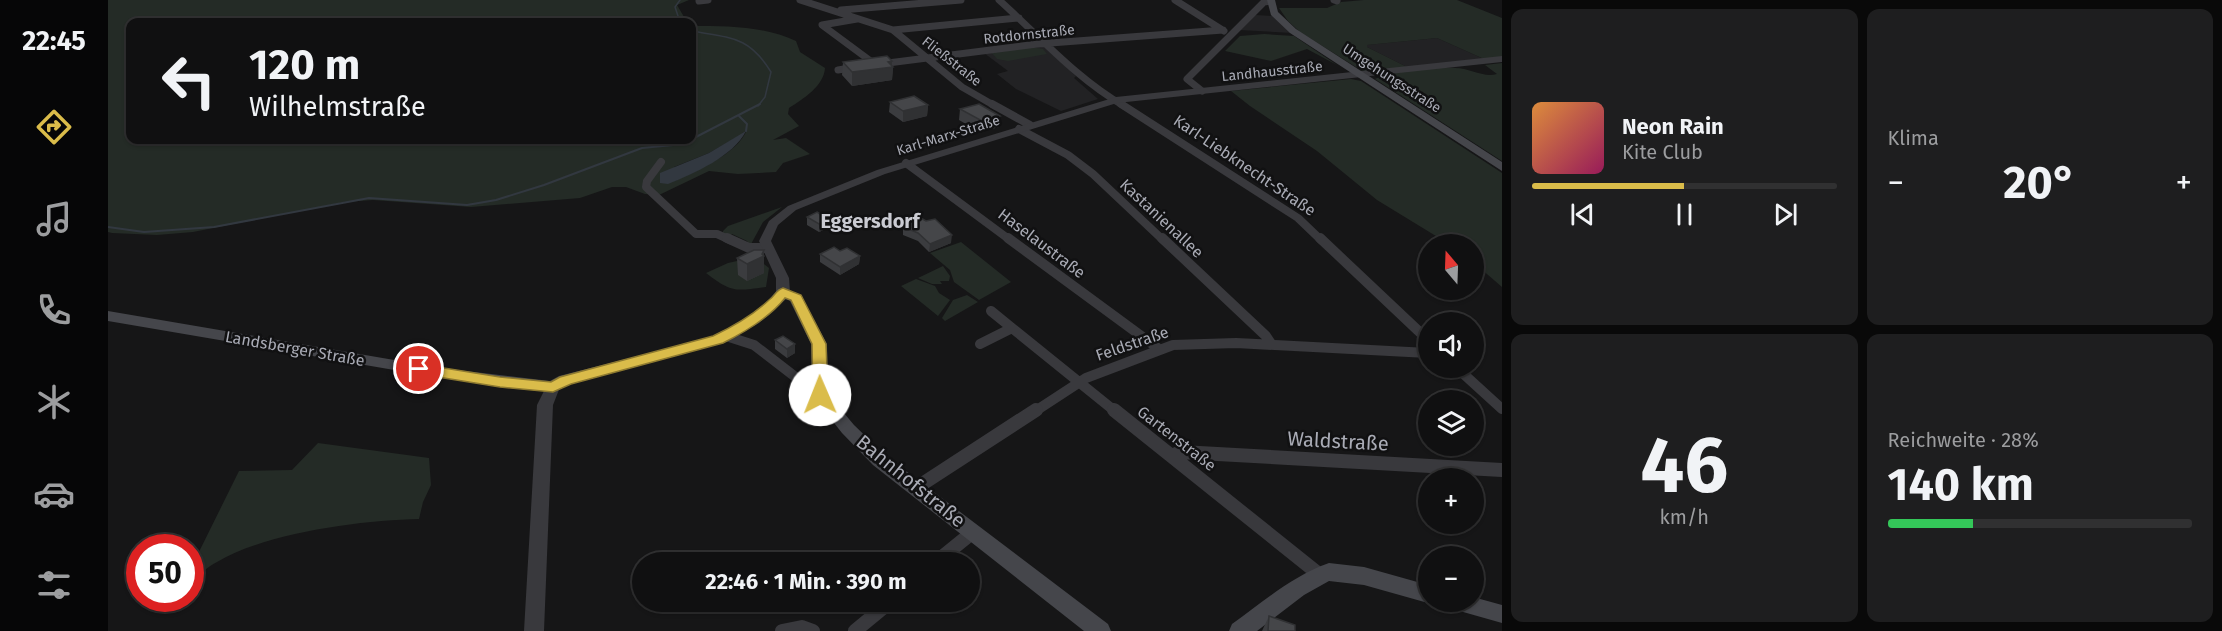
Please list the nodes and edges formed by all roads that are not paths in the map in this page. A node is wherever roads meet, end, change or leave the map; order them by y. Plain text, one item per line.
1 (708, 0) edge
2 (800, 0) edge
3 (961, 0) edge
4 (1000, 0) edge
5 (1008, 0) edge
6 (1175, 0) edge
7 (699, 1) edge
8 (1269, 3) edge
9 (838, 12) junction
10 (860, 18) junction
11 (1019, 18) junction
12 (893, 30) junction
13 (1223, 30) junction
14 (1233, 33) junction
15 (1046, 43) junction
16 (928, 58) junction
17 (1502, 59) edge
18 (876, 65) junction
19 (838, 70) dead end
20 (1360, 75) junction
21 (1202, 92) junction
22 (1116, 100) junction
23 (1030, 125) junction
24 (1019, 129) junction
25 (661, 162) dead end
26 (906, 163) junction
27 (1502, 167) edge
28 (766, 248) junction
29 (783, 292) junction
30 (991, 311) dead end
31 (108, 316) edge
32 (1012, 328) junction
33 (1418, 331) edge
34 (726, 336) junction
35 (980, 344) dead end
36 (1272, 345) junction
37 (1159, 349) junction
38 (1418, 352) edge
39 (1468, 378) edge
40 (1079, 381) junction
41 (553, 387) junction
42 (819, 389) junction
43 (1502, 409) edge
44 (1172, 456) junction
45 (1502, 470) edge
46 (916, 488) junction
47 (973, 532) junction
48 (948, 552) edge
49 (1320, 575) junction
50 (1418, 592) edge
51 (1484, 609) edge
52 (878, 612) edge
53 (1502, 614) edge
54 (534, 631) edge
55 (783, 631) edge
56 (813, 631) edge
57 (855, 631) edge
58 (1100, 631) edge
59 (1240, 631) edge

1 - 7 street
2 - 9 street, Fließstraße
3 - 9 street
4 - 5 street
4 - 11 street, Karl-Liebknecht-Straße
6 - 13 street
8 - 14 street
8 - 20 main road, Umgehungsstraße
9 - 10 street, Fließstraße
10 - 12 street, Fließstraße
10 - 18 street
11 - 12 street
11 - 15 street, Karl-Liebknecht-Straße
12 - 16 street, Fließstraße
13 - 14 street
13 - 15 street, Rotdornstraße
14 - 21 street
15 - 16 street, Rotdornstraße
15 - 22 street, Karl-Liebknecht-Straße
16 - 18 street, Rotdornstraße
16 - 23 street, Fließstraße
17 - 20 street, Landhausstraße
18 - 19 street, Rotdornstraße
20 - 21 street, Landhausstraße
20 - 27 main road, Umgehungsstraße
21 - 22 street, Landhausstraße
22 - 23 street, Karl-Marx-Straße
22 - 33 street, Karl-Liebknecht-Straße
23 - 24 street, Karl-Marx-Straße
24 - 26 street, Karl-Marx-Straße
24 - 36 street, Kastanienallee
25 - 28 street
26 - 28 street, Karl-Marx-Straße
26 - 37 street, Haselaustraße
28 - 29 street
29 - 34 main road
29 - 42 main road
30 - 32 street, Gartenstraße
31 - 41 main road, Landsberger Straße
32 - 35 street
32 - 40 street, Gartenstraße
34 - 41 main road
34 - 42 street, Bahnhofstraße
36 - 37 street, Feldstraße
36 - 38 street, Feldstraße
37 - 40 street, Feldstraße
39 - 43 street
40 - 44 street, Gartenstraße
40 - 46 street, Feldstraße
41 - 54 street
42 - 46 main road, Bahnhofstraße
44 - 45 street, Waldstraße
44 - 49 street, Gartenstraße
46 - 47 main road, Bahnhofstraße
47 - 48 street
47 - 58 main road, Bahnhofstraße
49 - 50 main road
49 - 59 main road
51 - 53 main road
52 - 57 street
55 - 56 street

